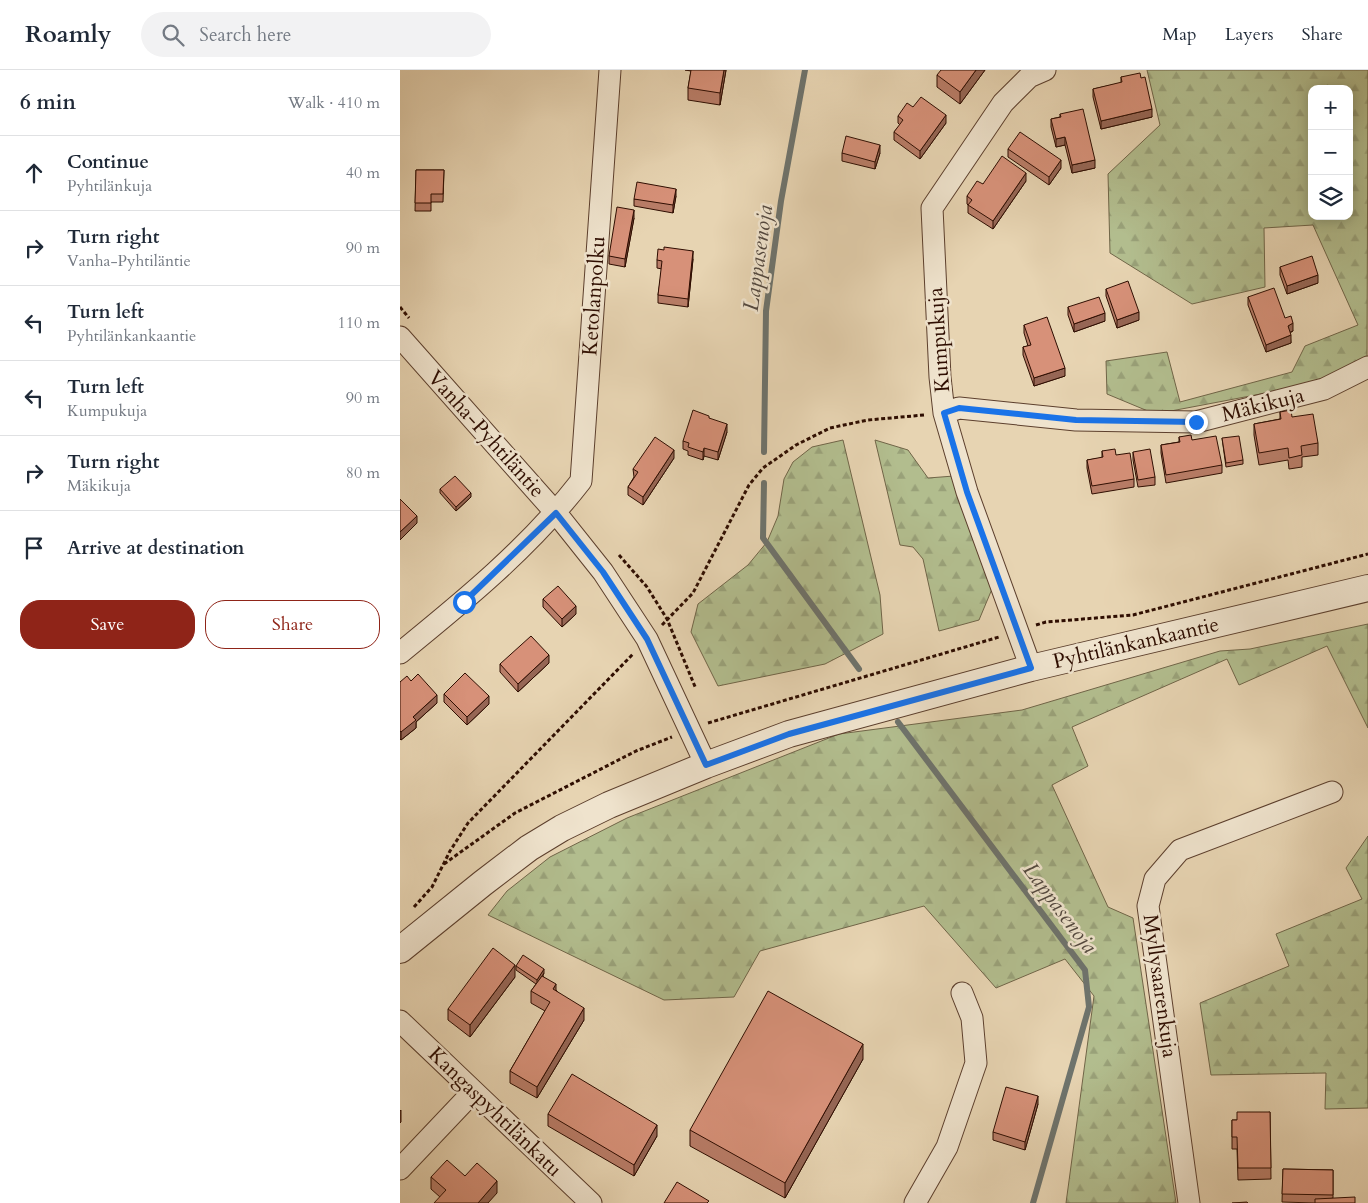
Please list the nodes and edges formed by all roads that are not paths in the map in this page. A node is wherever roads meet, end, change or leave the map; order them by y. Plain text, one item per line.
1 (610, 70) edge
2 (1045, 70) edge
3 (400, 337) edge
4 (1368, 366) edge
5 (944, 413) junction
6 (556, 513) junction
7 (1368, 588) edge
8 (400, 653) edge
9 (1031, 668) junction
10 (706, 765) junction
11 (1332, 792) dead end
12 (400, 950) edge
13 (962, 993) dead end
14 (400, 1021) edge
15 (473, 1092) junction
16 (400, 1169) edge
17 (591, 1203) edge
18 (915, 1203) edge
19 (1189, 1203) edge

1 - 6 street, Ketolanpolku
2 - 5 street, Kumpukuja
3 - 6 street, Vanha-Pyhtiläntie
4 - 5 street, Mäkikuja
5 - 9 street, Kumpukuja
6 - 8 street, Ketolanpolku
6 - 10 street, Vanha-Pyhtiläntie
7 - 9 street, Pyhtilänkankaantie
9 - 10 street, Pyhtilänkankaantie
10 - 12 street, Pyhtilänkankaantie
11 - 19 street, Myllysaarenkuja
13 - 18 street
14 - 15 street, Kangaspyhtilänkatu
15 - 16 street
15 - 17 street, Kangaspyhtilänkatu

